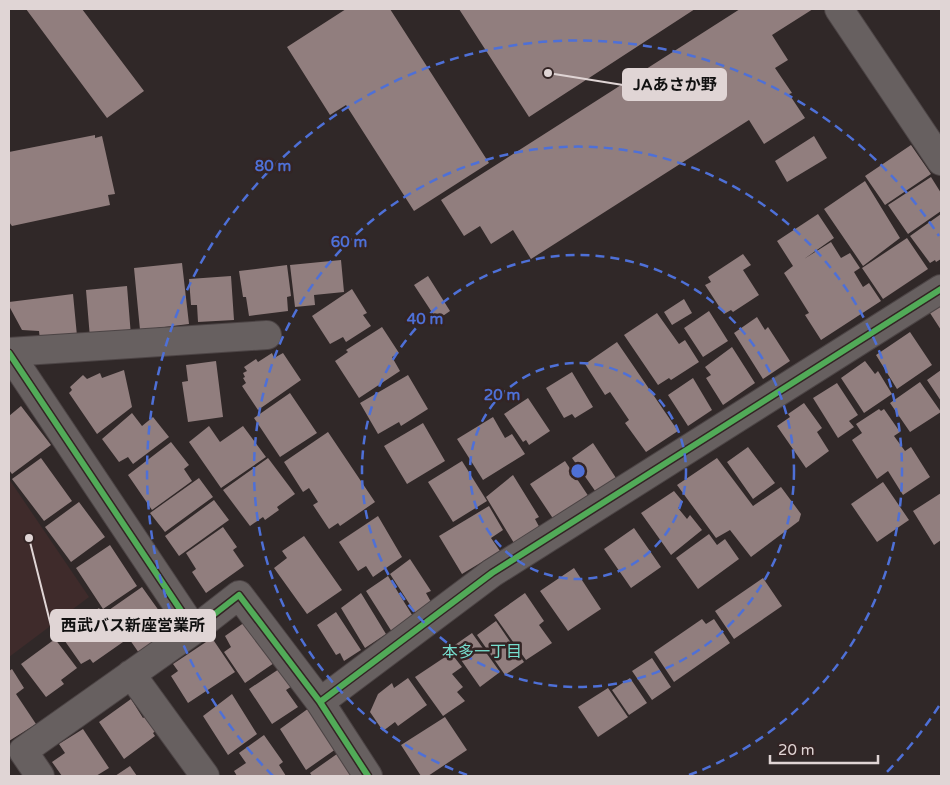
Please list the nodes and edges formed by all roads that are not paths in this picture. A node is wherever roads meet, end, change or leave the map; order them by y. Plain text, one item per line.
1 (839, 9) edge
2 (941, 160) edge
3 (941, 289) edge
4 (267, 335) dead end
5 (9, 352) edge
6 (194, 630) junction
7 (131, 674) junction
8 (320, 702) junction
9 (40, 776) edge
10 (205, 776) edge
11 (368, 776) edge

1 - 2 street
3 - 8 street
4 - 5 street
5 - 6 street
6 - 7 street
6 - 8 street
7 - 9 street
7 - 10 street
8 - 11 street

